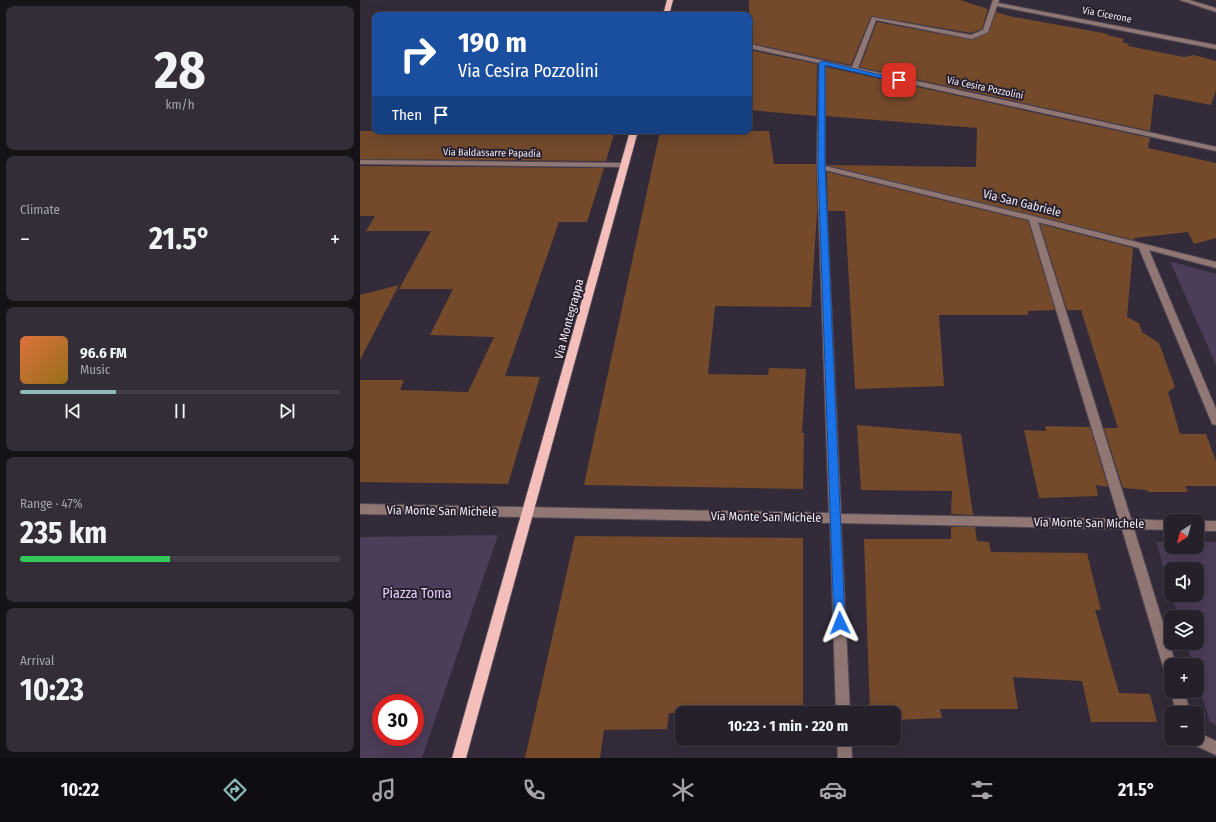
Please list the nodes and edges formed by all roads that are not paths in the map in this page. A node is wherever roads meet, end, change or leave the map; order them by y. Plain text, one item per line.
1 (670, 0) edge
2 (1183, 0) edge
3 (995, 2) edge
4 (1216, 10) edge
5 (667, 12) edge
6 (752, 47) edge
7 (1216, 47) edge
8 (822, 63) junction
9 (854, 70) junction
10 (633, 134) edge
11 (1216, 150) edge
12 (360, 162) edge
13 (624, 164) junction
14 (822, 167) junction
15 (1033, 218) junction
16 (1143, 247) junction
17 (1216, 265) edge
18 (1216, 421) edge
19 (360, 509) edge
20 (528, 513) junction
21 (836, 518) junction
22 (1127, 524) junction
23 (1164, 525) edge
24 (1204, 526) edge
25 (1216, 526) edge
26 (1167, 658) edge
27 (843, 706) edge
28 (1204, 742) edge
29 (844, 746) edge
30 (1216, 748) edge
31 (459, 758) edge
32 (845, 758) edge

1 - 5 main road
2 - 4 street
3 - 7 street, Via Cicerone
3 - 9 street
6 - 8 street, Via Cesira Pozzolini
8 - 9 street, Via Cesira Pozzolini
8 - 14 street
9 - 11 street, Via Cesira Pozzolini
10 - 13 main road, Via Montegrappa
12 - 13 street, Via Baldassarre Papadia
13 - 20 main road, Via Montegrappa
14 - 15 street, Via San Gabriele
14 - 21 street
15 - 16 street, Via San Gabriele
15 - 22 street
16 - 17 street, Via San Gabriele
16 - 18 street
19 - 20 street, Via Monte San Michele
20 - 21 street, Via Monte San Michele
20 - 31 main road
21 - 22 street, Via Monte San Michele
21 - 27 street
22 - 23 street, Via Monte San Michele
22 - 26 street
24 - 25 street
28 - 30 street
29 - 32 street

